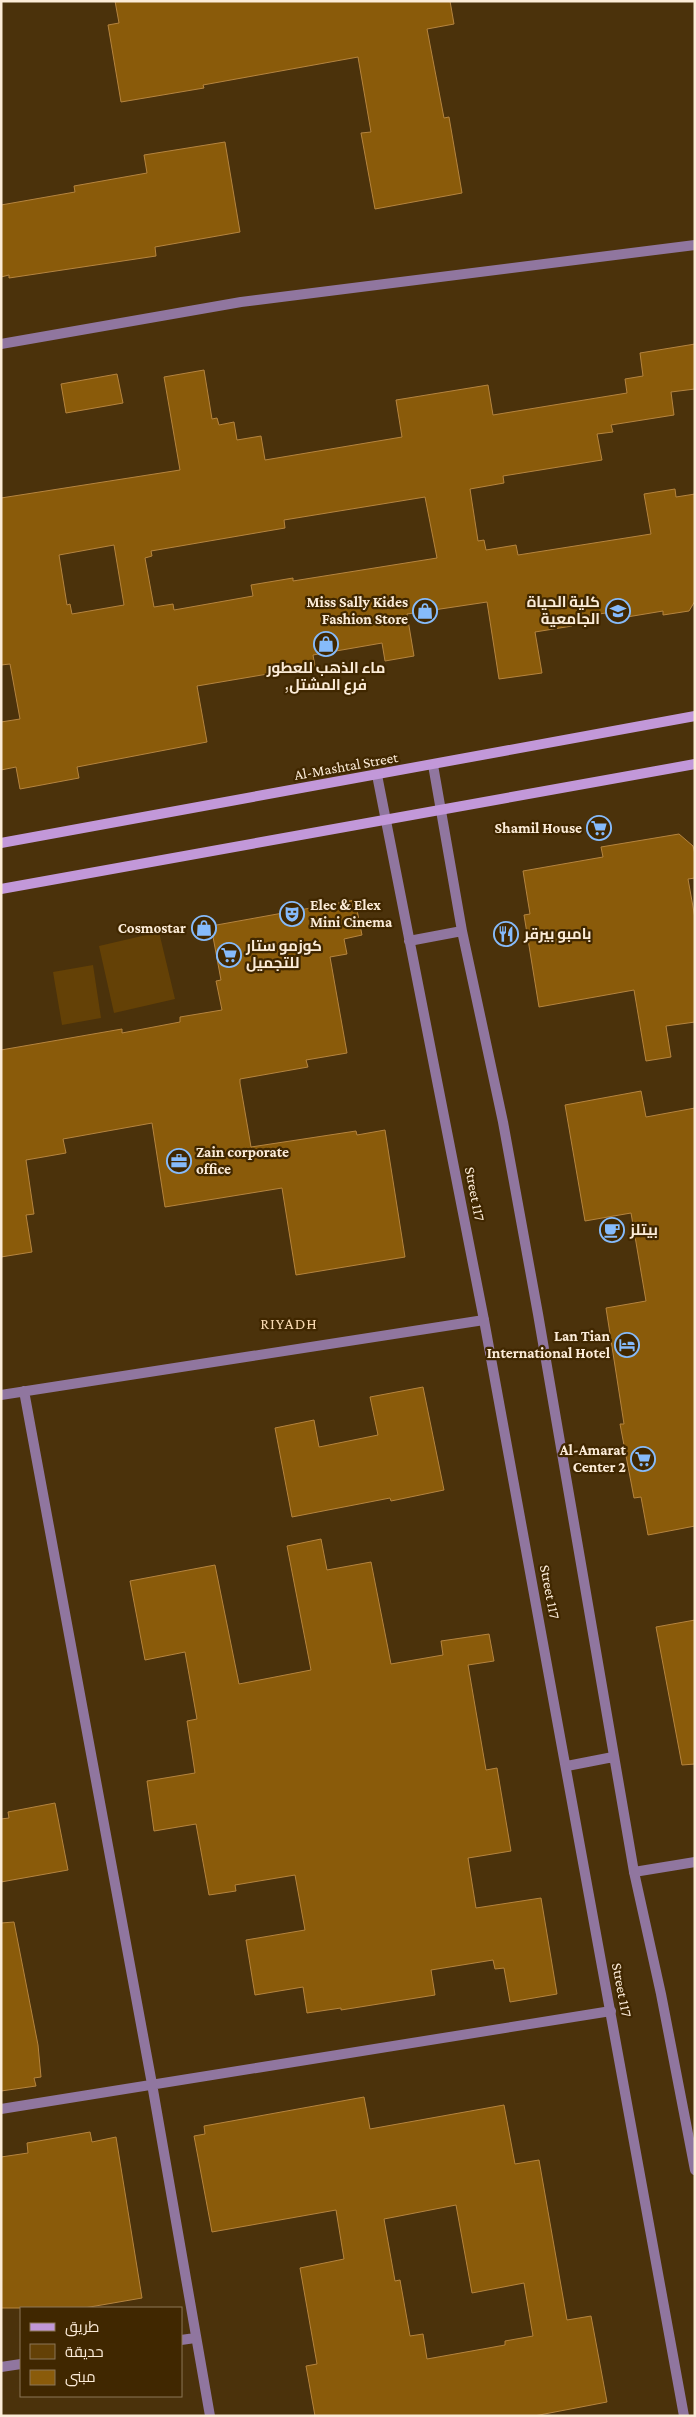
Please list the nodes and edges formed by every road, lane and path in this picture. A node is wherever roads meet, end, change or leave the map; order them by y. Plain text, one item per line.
1 (695, 244) edge
2 (1, 344) edge
3 (695, 716) edge
4 (695, 764) edge
5 (432, 765) junction
6 (377, 775) junction
7 (441, 810) junction
8 (386, 821) junction
9 (1, 843) edge
10 (1, 889) edge
11 (462, 931) junction
12 (409, 941) junction
13 (484, 1320) junction
14 (24, 1391) junction
15 (1, 1395) edge
16 (613, 1757) junction
17 (567, 1766) junction
18 (695, 1862) edge
19 (634, 1872) junction
20 (611, 2011) junction
21 (152, 2084) junction
22 (1, 2109) edge
23 (695, 2170) edge
24 (195, 2338) junction
25 (182, 2340) edge
26 (20, 2364) edge
27 (1, 2367) edge
28 (210, 2416) edge
29 (684, 2416) edge

1 - 2 street
3 - 5 main road, Al-Mashtal Street
4 - 7 main road
5 - 6 main road, Al-Mashtal Street
5 - 7 street
6 - 8 street, Street 117
6 - 9 main road, Al-Mashtal Street
7 - 8 main road
7 - 11 street
8 - 10 main road
8 - 12 street, Street 117
11 - 12 street
11 - 16 street
12 - 13 street, Street 117
13 - 14 street
13 - 17 street, Street 117
14 - 15 street
14 - 21 street
16 - 17 street
16 - 19 street
17 - 20 street, Street 117
18 - 19 street
19 - 23 street
20 - 21 street
20 - 29 street, Street 117
21 - 22 street
21 - 24 street
24 - 25 street
24 - 28 street
26 - 27 street

